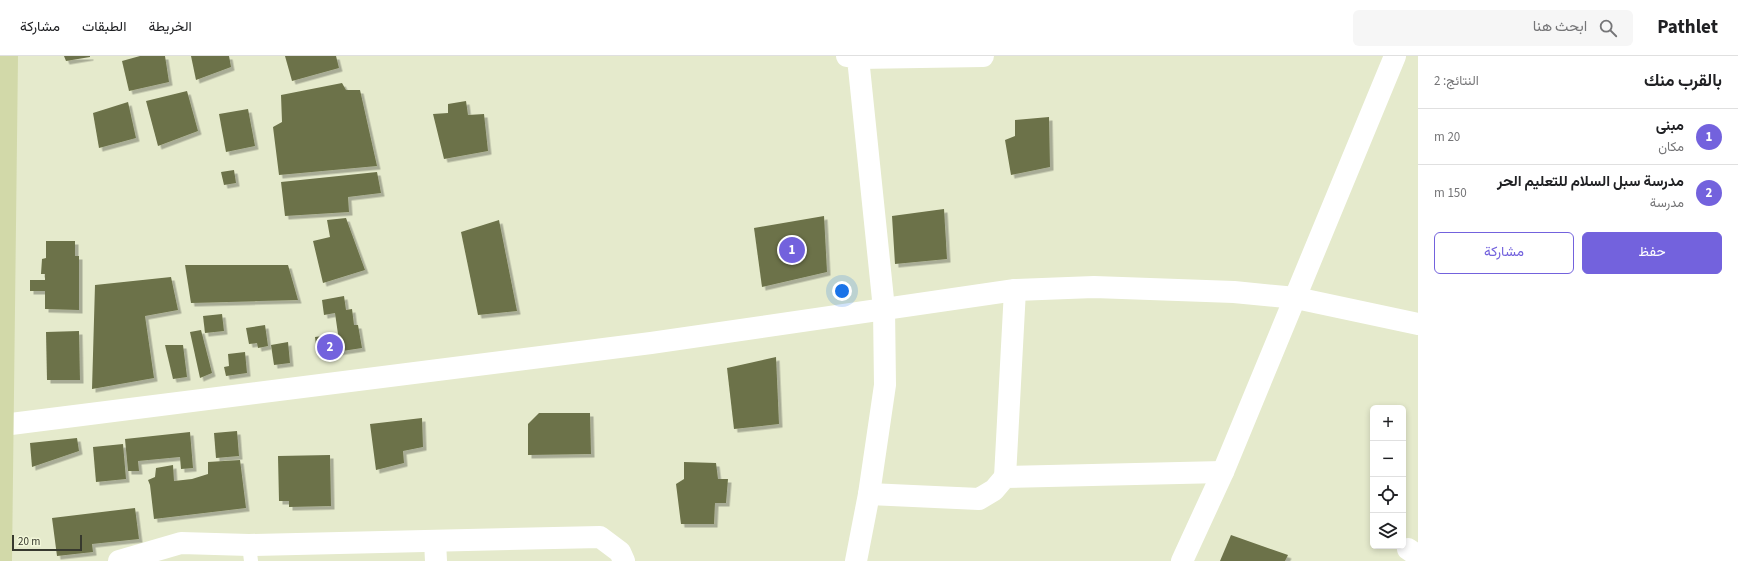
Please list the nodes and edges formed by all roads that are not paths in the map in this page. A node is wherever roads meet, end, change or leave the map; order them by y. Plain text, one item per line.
1 (7, 56) edge
2 (983, 56) edge
3 (1395, 56) edge
4 (854, 57) edge
5 (2, 226) edge
6 (1015, 290) junction
7 (1296, 298) junction
8 (884, 309) junction
9 (1418, 324) edge
10 (3, 425) junction
11 (1223, 472) junction
12 (1005, 477) junction
13 (869, 494) junction
14 (436, 551) edge
15 (250, 553) edge
16 (1, 561) edge
17 (119, 561) edge
18 (624, 561) edge
19 (856, 561) edge
20 (1182, 561) edge

1 - 5 main road
2 - 4 street
3 - 7 street
4 - 8 street
5 - 10 main road
6 - 7 street
6 - 8 street
6 - 12 street
7 - 9 street
7 - 11 street
8 - 10 street
8 - 13 street
10 - 16 main road
11 - 12 street
11 - 20 street
12 - 13 street
13 - 19 street
14 - 15 street
14 - 18 street
15 - 17 street

